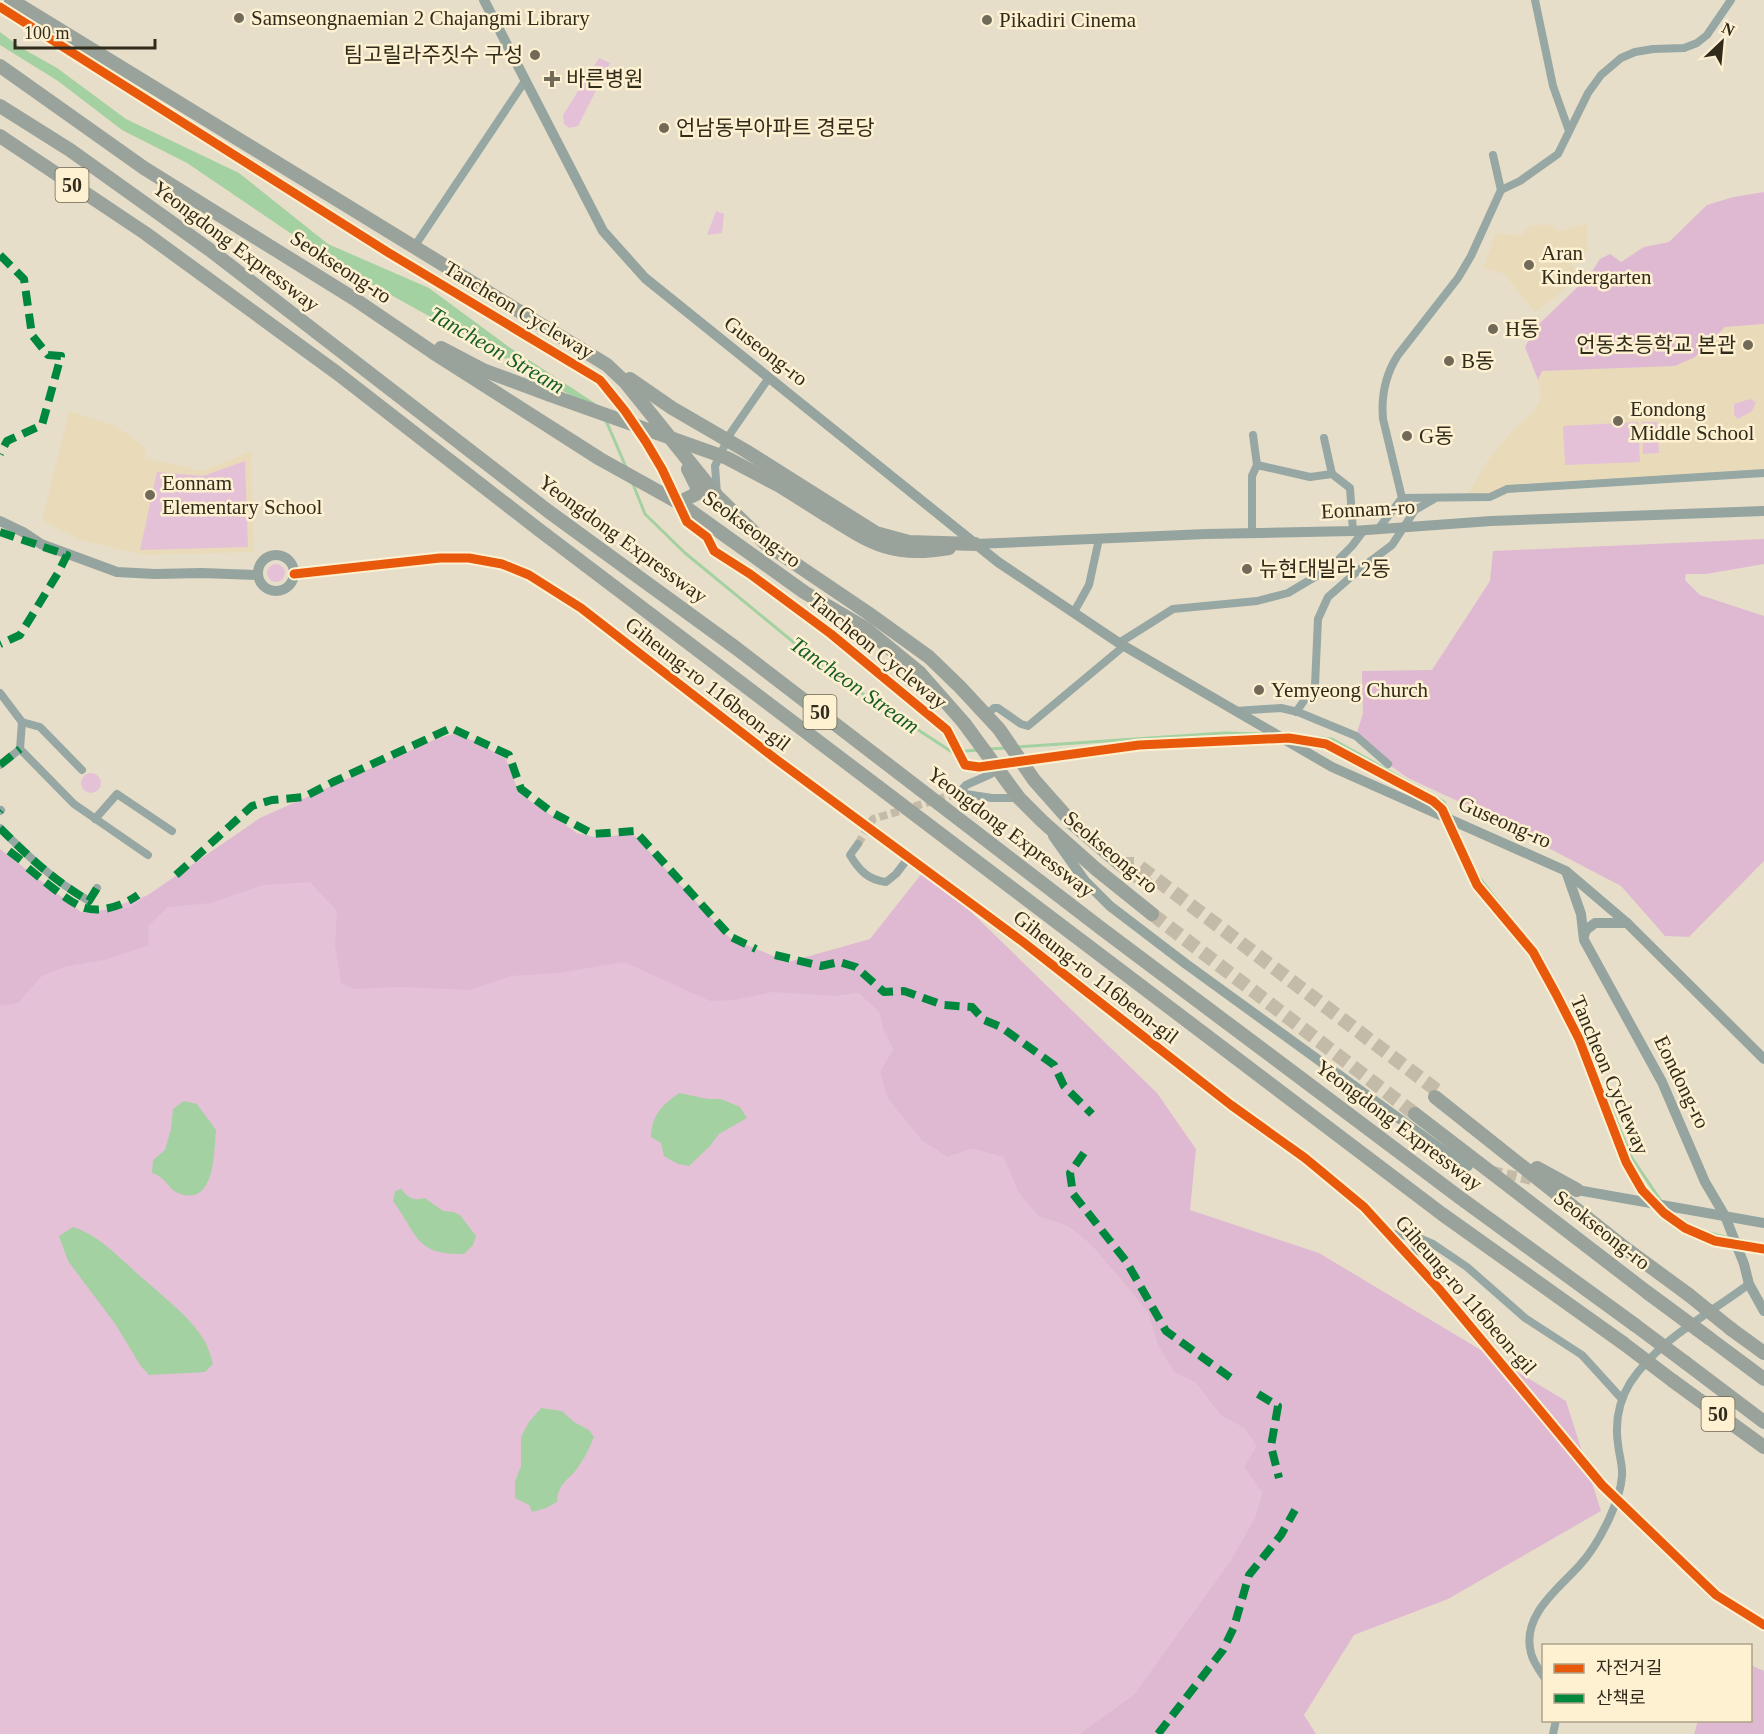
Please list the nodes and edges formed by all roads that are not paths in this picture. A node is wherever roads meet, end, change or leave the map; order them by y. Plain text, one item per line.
1 (11, 0) edge
2 (484, 0) edge
3 (1535, 0) edge
4 (1731, 0) edge
5 (0, 66) edge
6 (525, 81) junction
7 (0, 106) edge
8 (1569, 131) junction
9 (0, 136) edge
10 (1493, 155) dead end
11 (1501, 190) junction
12 (414, 247) junction
13 (353, 298) junction
14 (607, 365) junction
15 (768, 379) junction
16 (1253, 435) dead end
17 (1324, 438) dead end
18 (728, 440) junction
19 (680, 449) junction
20 (1257, 465) junction
21 (1764, 473) edge
22 (1332, 474) junction
23 (717, 496) junction
24 (1439, 497) junction
25 (1402, 498) junction
26 (681, 504) junction
27 (1764, 512) edge
28 (0, 521) edge
29 (1402, 527) junction
30 (1379, 528) junction
31 (1359, 530) junction
32 (1252, 533) junction
33 (1099, 539) junction
34 (975, 544) junction
35 (294, 574) junction
36 (258, 575) junction
37 (1074, 612) junction
38 (1121, 645) junction
39 (0, 693) edge
40 (1233, 711) junction
41 (1296, 712) junction
42 (986, 715) junction
43 (22, 722) junction
44 (20, 748) junction
45 (1388, 764) dead end
46 (0, 765) edge
47 (990, 766) dead end
48 (82, 770) dead end
49 (1015, 793) junction
50 (95, 819) junction
51 (1042, 821) junction
52 (0, 828) edge
53 (172, 831) dead end
54 (858, 843) tunnel mouth
55 (148, 855) dead end
56 (909, 857) junction
57 (1120, 864) dead end
58 (1566, 871) junction
59 (97, 888) dead end
60 (1152, 914) tunnel mouth
61 (1627, 923) junction
62 (1584, 940) junction
63 (1764, 1059) edge
64 (1415, 1114) tunnel mouth
65 (1468, 1166) dead end
66 (1577, 1190) joint
67 (1725, 1216) junction
68 (1764, 1223) edge
69 (1387, 1232) junction
70 (1433, 1244) junction
71 (1416, 1263) junction
72 (1749, 1284) junction
73 (1764, 1311) edge
74 (1764, 1353) edge
75 (1764, 1378) edge
76 (1622, 1399) junction
77 (1764, 1422) edge
78 (1764, 1447) edge
79 (1764, 1625) edge
80 (1542, 1673) edge

1 - 12 highway, Seokseong-ro
2 - 6 main road, Guseong-ro
3 - 8 street
4 - 8 street
5 - 13 highway, Seokseong-ro
6 - 12 street
6 - 15 main road, Guseong-ro
7 - 77 highway, Yeongdong Expressway / 50, bridge
8 - 11 street
9 - 78 highway, Yeongdong Expressway / 50, bridge
10 - 11 street
11 - 25 street
12 - 14 highway, Seokseong-ro
13 - 26 highway, Seokseong-ro
13 - 34 highway, bridge
14 - 18 highway
14 - 19 highway, Seokseong-ro
15 - 18 street
15 - 34 main road, Guseong-ro
16 - 20 street
17 - 22 street
18 - 23 street
18 - 34 highway
19 - 23 highway, Seokseong-ro
19 - 26 highway
20 - 22 street
20 - 32 street
21 - 24 street
22 - 31 street
23 - 42 highway, Seokseong-ro
24 - 25 street
24 - 29 street
25 - 30 street
26 - 49 highway, Seokseong-ro
27 - 29 main road, Eonnam-ro
28 - 36 main road
29 - 30 main road, Eonnam-ro
29 - 41 street
30 - 31 main road, Eonnam-ro
31 - 32 main road, Eonnam-ro
31 - 38 street
32 - 33 main road, Eonnam-ro
33 - 34 main road, Eonnam-ro
33 - 37 street
34 - 37 main road, Guseong-ro
35 - 36 main road
35 - 36 main road
35 - 56 main road, Giheung-ro 116beon-gil
37 - 38 main road, Guseong-ro
38 - 40 main road, Guseong-ro
38 - 42 street
39 - 43 street
40 - 41 street
40 - 58 main road, Guseong-ro
41 - 45 street
42 - 57 highway, Seokseong-ro
43 - 44 street
43 - 48 street
44 - 46 street
44 - 50 street
47 - 49 street
49 - 51 highway, Seokseong-ro
50 - 53 street
50 - 55 street
51 - 60 highway, Seokseong-ro
51 - 65 main road
52 - 59 street
54 - 56 street
56 - 69 main road, Giheung-ro 116beon-gil
58 - 61 main road, Guseong-ro
58 - 62 main road, Eondong-ro
61 - 62 main road
61 - 63 main road, Guseong-ro
62 - 67 main road, Eondong-ro
64 - 75 highway, Seokseong-ro, bridge
66 - 67 main road
66 - 74 highway, Seokseong-ro, bridge
67 - 68 main road
67 - 72 main road, Eondong-ro
69 - 70 street
69 - 71 main road, Giheung-ro 116beon-gil
70 - 71 street
70 - 76 street
71 - 79 main road, Giheung-ro 116beon-gil, bridge
72 - 73 main road, Eondong-ro
72 - 76 street
76 - 80 street

